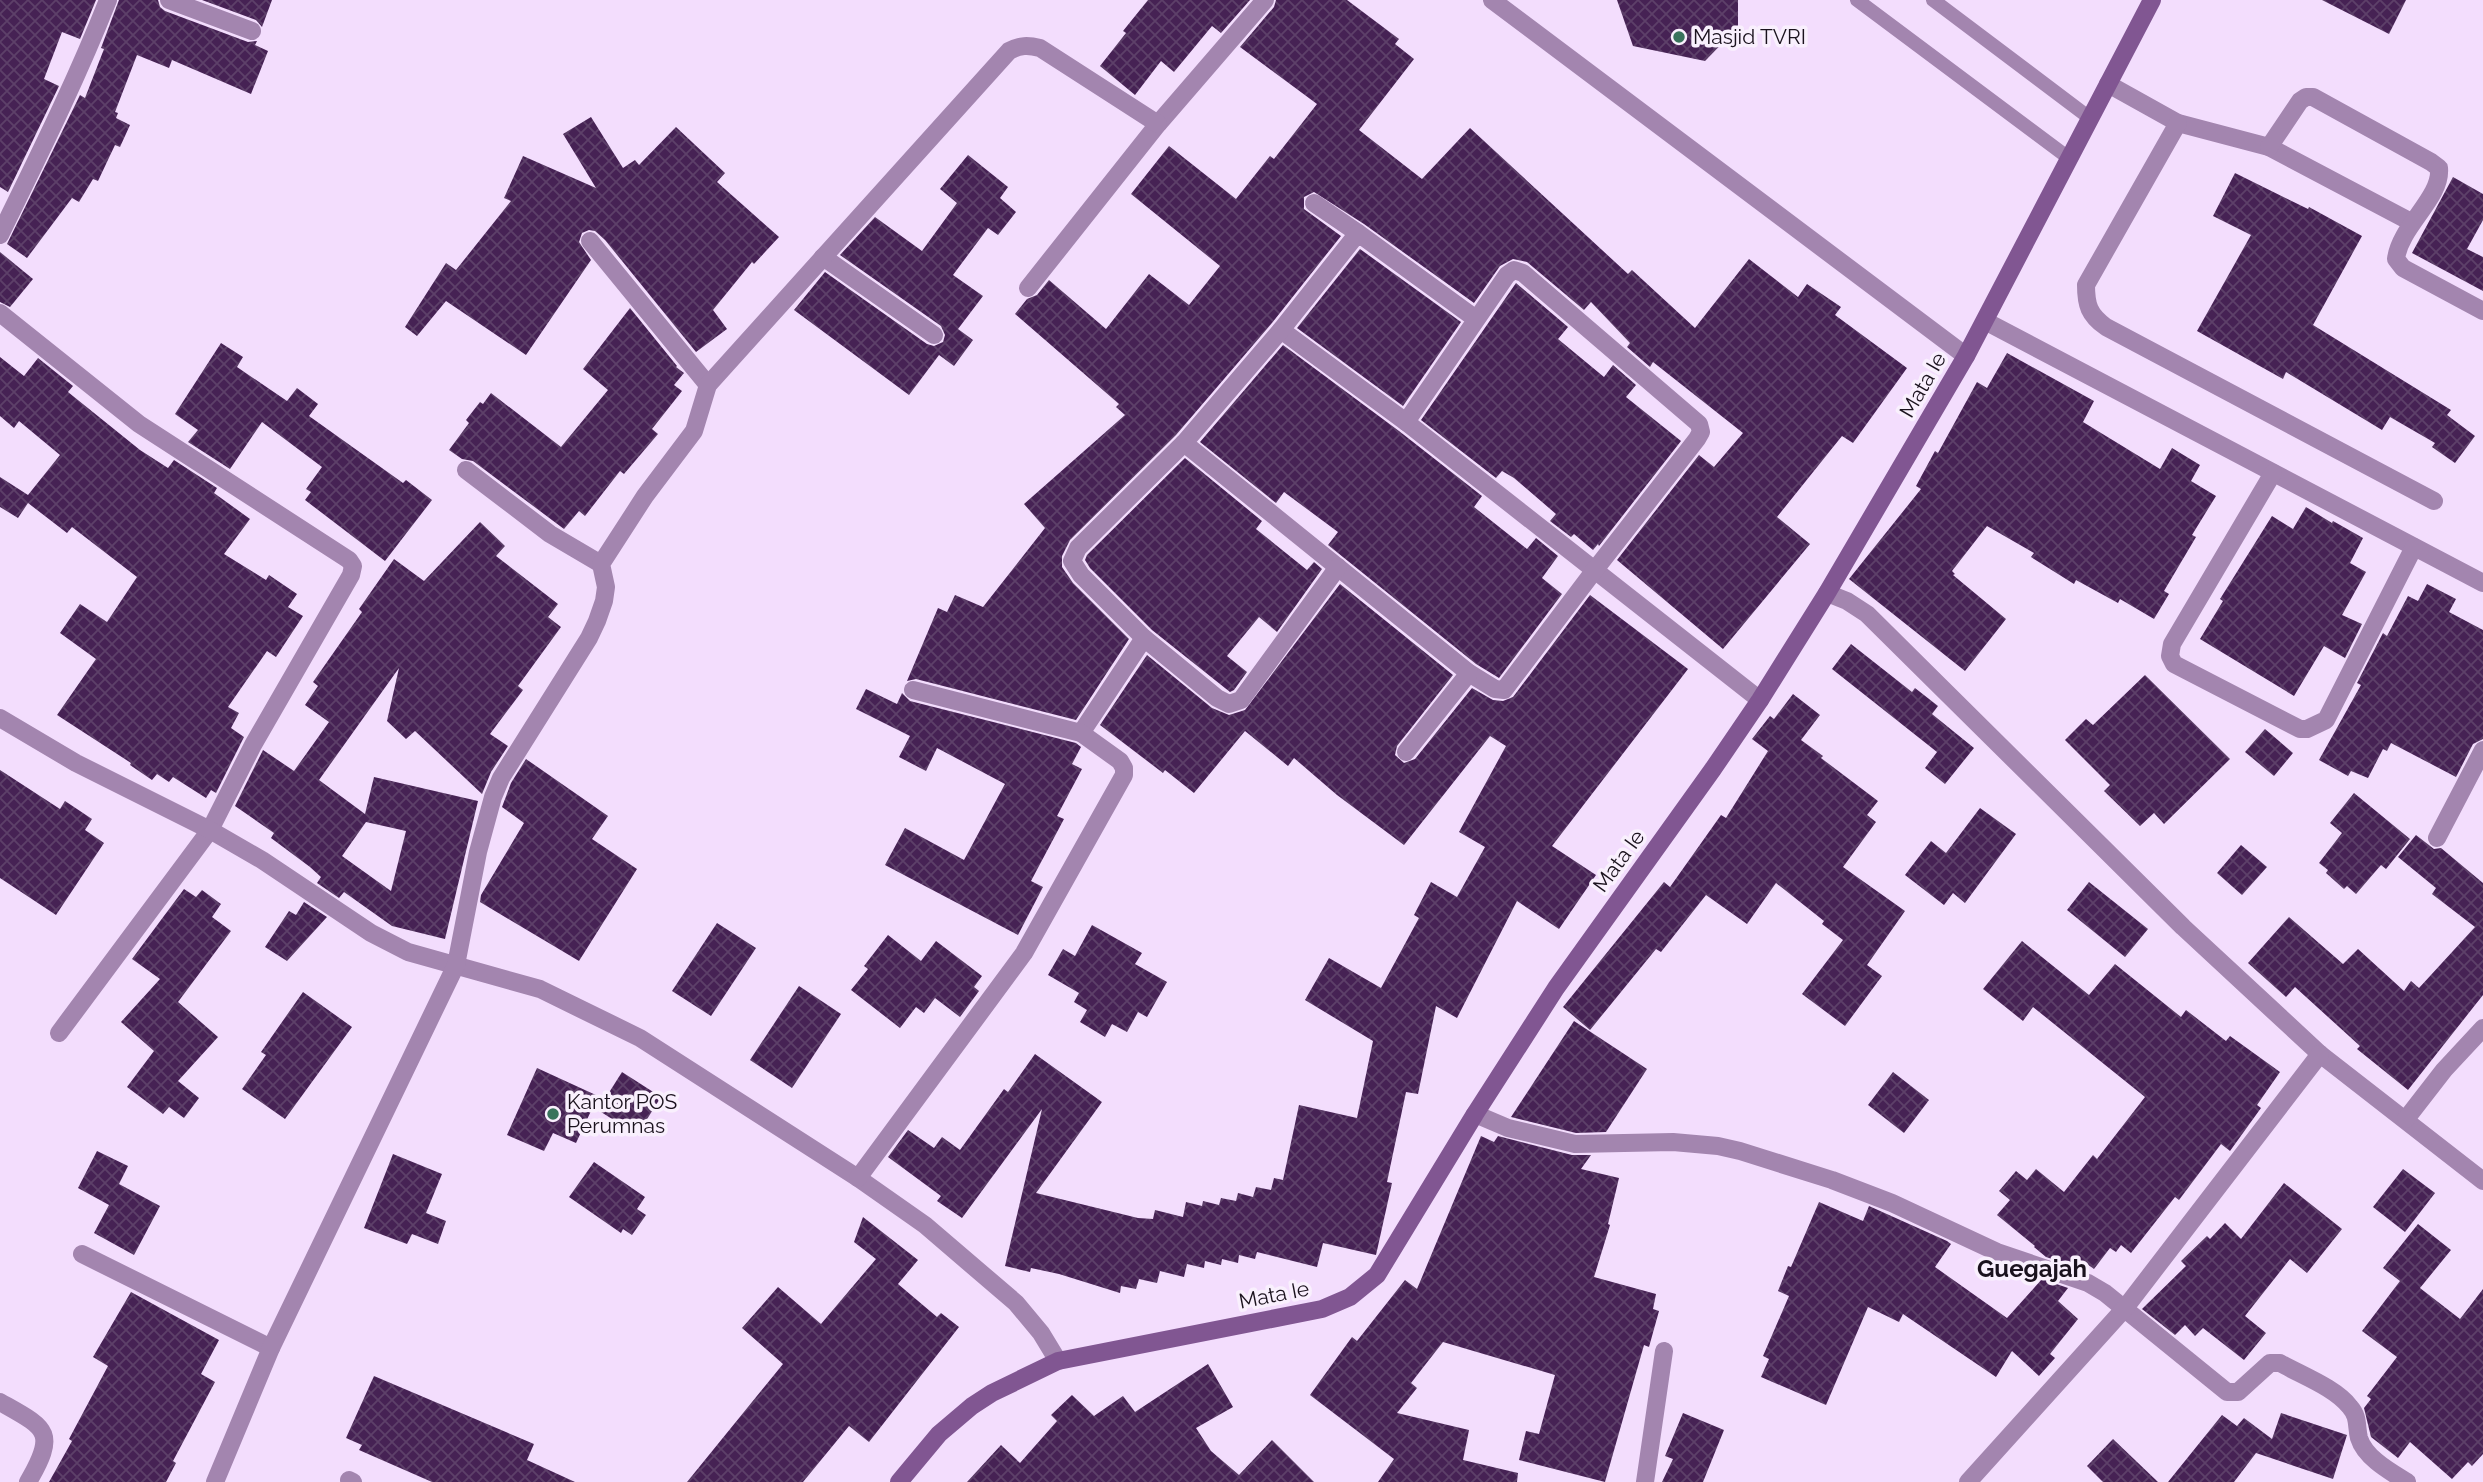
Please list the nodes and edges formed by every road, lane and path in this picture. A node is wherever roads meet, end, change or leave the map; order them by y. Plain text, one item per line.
1 (108, 0) edge
2 (169, 0) edge
3 (1265, 0) edge
4 (1857, 0) edge
5 (1933, 0) edge
6 (2152, 0) edge
7 (1496, 1) edge
8 (252, 31) dead end
9 (2108, 84) junction
10 (2091, 119) junction
11 (2178, 123) junction
12 (1158, 124) junction
13 (2269, 147) junction
14 (2070, 159) junction
15 (1314, 203) dead end
16 (2411, 222) junction
17 (1358, 233) junction
18 (0, 235) edge
19 (590, 241) dead end
20 (823, 257) junction
21 (1028, 288) dead end
22 (2483, 311) edge
23 (0, 313) edge
24 (1476, 319) junction
25 (1985, 321) junction
26 (1281, 330) junction
27 (934, 335) dead end
28 (1966, 356) junction
29 (708, 385) junction
30 (1406, 422) junction
31 (1184, 443) junction
32 (466, 470) dead end
33 (2273, 473) junction
34 (2434, 501) dead end
35 (2414, 547) junction
36 (601, 564) junction
37 (1338, 568) junction
38 (1594, 571) junction
39 (2483, 583) edge
40 (1827, 593) junction
41 (1144, 638) junction
42 (1469, 673) junction
43 (913, 690) dead end
44 (1760, 699) junction
45 (0, 719) edge
46 (1081, 733) junction
47 (2483, 750) edge
48 (1406, 752) dead end
49 (210, 830) junction
50 (2437, 838) dead end
51 (456, 965) junction
52 (2483, 1028) edge
53 (59, 1033) dead end
54 (2320, 1054) junction
55 (1475, 1114) junction
56 (2406, 1119) junction
57 (858, 1178) junction
58 (2483, 1181) edge
59 (82, 1254) dead end
60 (2125, 1308) junction
61 (271, 1348) junction
62 (1664, 1351) dead end
63 (1058, 1361) junction
64 (0, 1402) edge
65 (28, 1482) edge
66 (215, 1482) edge
67 (899, 1482) edge
68 (1645, 1482) edge
69 (1968, 1482) edge
70 (2407, 1482) edge

1 - 18 street
2 - 8 street
3 - 12 street
4 - 14 lane
5 - 10 lane
6 - 9 street, Mata Ie
7 - 28 street
9 - 10 street, Mata Ie
9 - 11 street
10 - 14 street, Mata Ie
11 - 13 street
11 - 34 street
12 - 20 street
12 - 21 street
13 - 16 street
13 - 16 street
14 - 25 street, Mata Ie
15 - 17 street
16 - 22 street
17 - 24 street
17 - 26 street
19 - 29 street
20 - 27 street
20 - 29 street
23 - 49 street
24 - 30 street
24 - 38 street
25 - 28 street, Mata Ie
25 - 33 street
26 - 30 street
26 - 31 street
28 - 40 street, Mata Ie
29 - 36 street
30 - 38 street
31 - 37 street
31 - 41 street
32 - 36 street
33 - 35 street
33 - 35 street
35 - 39 street
36 - 51 street
37 - 41 street
37 - 42 street
38 - 42 street
38 - 44 street
40 - 44 street, Mata Ie
40 - 54 street
41 - 46 street
42 - 48 street
43 - 46 street
44 - 55 street, Mata Ie
45 - 49 street
46 - 57 street
47 - 50 street
49 - 51 street
49 - 53 street
51 - 57 street
51 - 61 street
52 - 56 street
54 - 56 street
54 - 60 street
55 - 60 street
55 - 63 street, Mata Ie
56 - 58 street
57 - 63 street
59 - 61 street
60 - 69 street
60 - 70 street
61 - 66 street
62 - 68 street
63 - 67 street, Mata Ie
64 - 65 street

